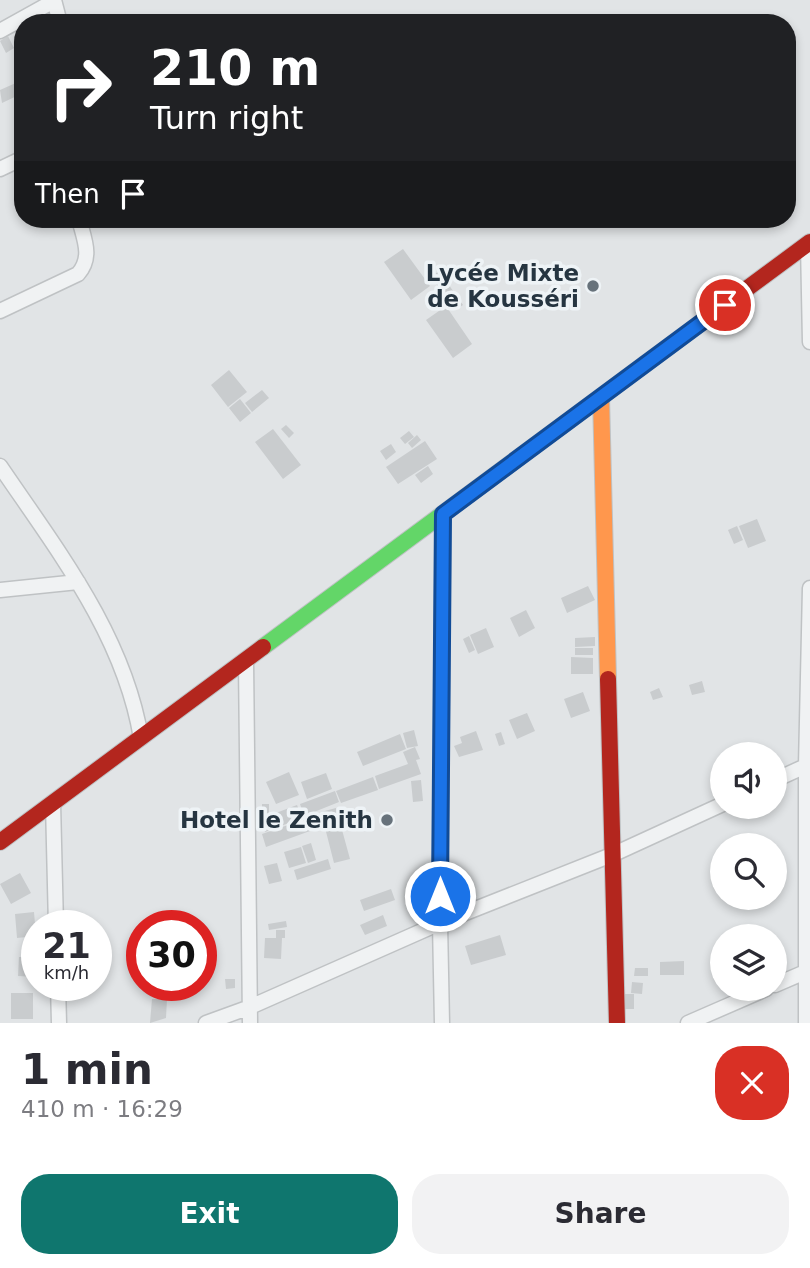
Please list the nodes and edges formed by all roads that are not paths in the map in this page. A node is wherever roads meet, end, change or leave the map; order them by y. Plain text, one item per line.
1 (54, 0) edge
2 (30, 14) edge
3 (81, 228) edge
4 (809, 243) edge
5 (0, 311) edge
6 (810, 342) edge
7 (601, 397) junction
8 (0, 466) edge
9 (443, 514) junction
10 (78, 582) junction
11 (810, 588) edge
12 (0, 590) edge
13 (246, 660) junction
14 (141, 738) junction
15 (808, 765) edge
16 (787, 775) edge
17 (52, 803) junction
18 (710, 810) edge
19 (0, 842) edge
20 (614, 854) junction
21 (55, 910) edge
22 (440, 923) junction
23 (808, 971) edge
24 (787, 980) edge
25 (58, 1001) edge
26 (738, 1001) edge
27 (250, 1007) junction
28 (59, 1023) edge
29 (206, 1023) edge
30 (250, 1023) edge
31 (442, 1023) edge
32 (617, 1023) edge
33 (688, 1023) edge
34 (806, 1023) edge

1 - 2 street
3 - 5 street
4 - 6 street
4 - 7 street
7 - 9 street
7 - 20 street
8 - 10 street
9 - 13 street
9 - 22 street
10 - 12 street
10 - 14 street
11 - 15 street
13 - 14 street
13 - 27 street
14 - 17 street
15 - 16 street
15 - 23 street
17 - 19 street
17 - 21 street
18 - 20 street
20 - 22 street
20 - 32 street
22 - 27 street
22 - 31 street
23 - 24 street
23 - 34 street
25 - 28 street
26 - 33 street
27 - 29 street
27 - 30 street

